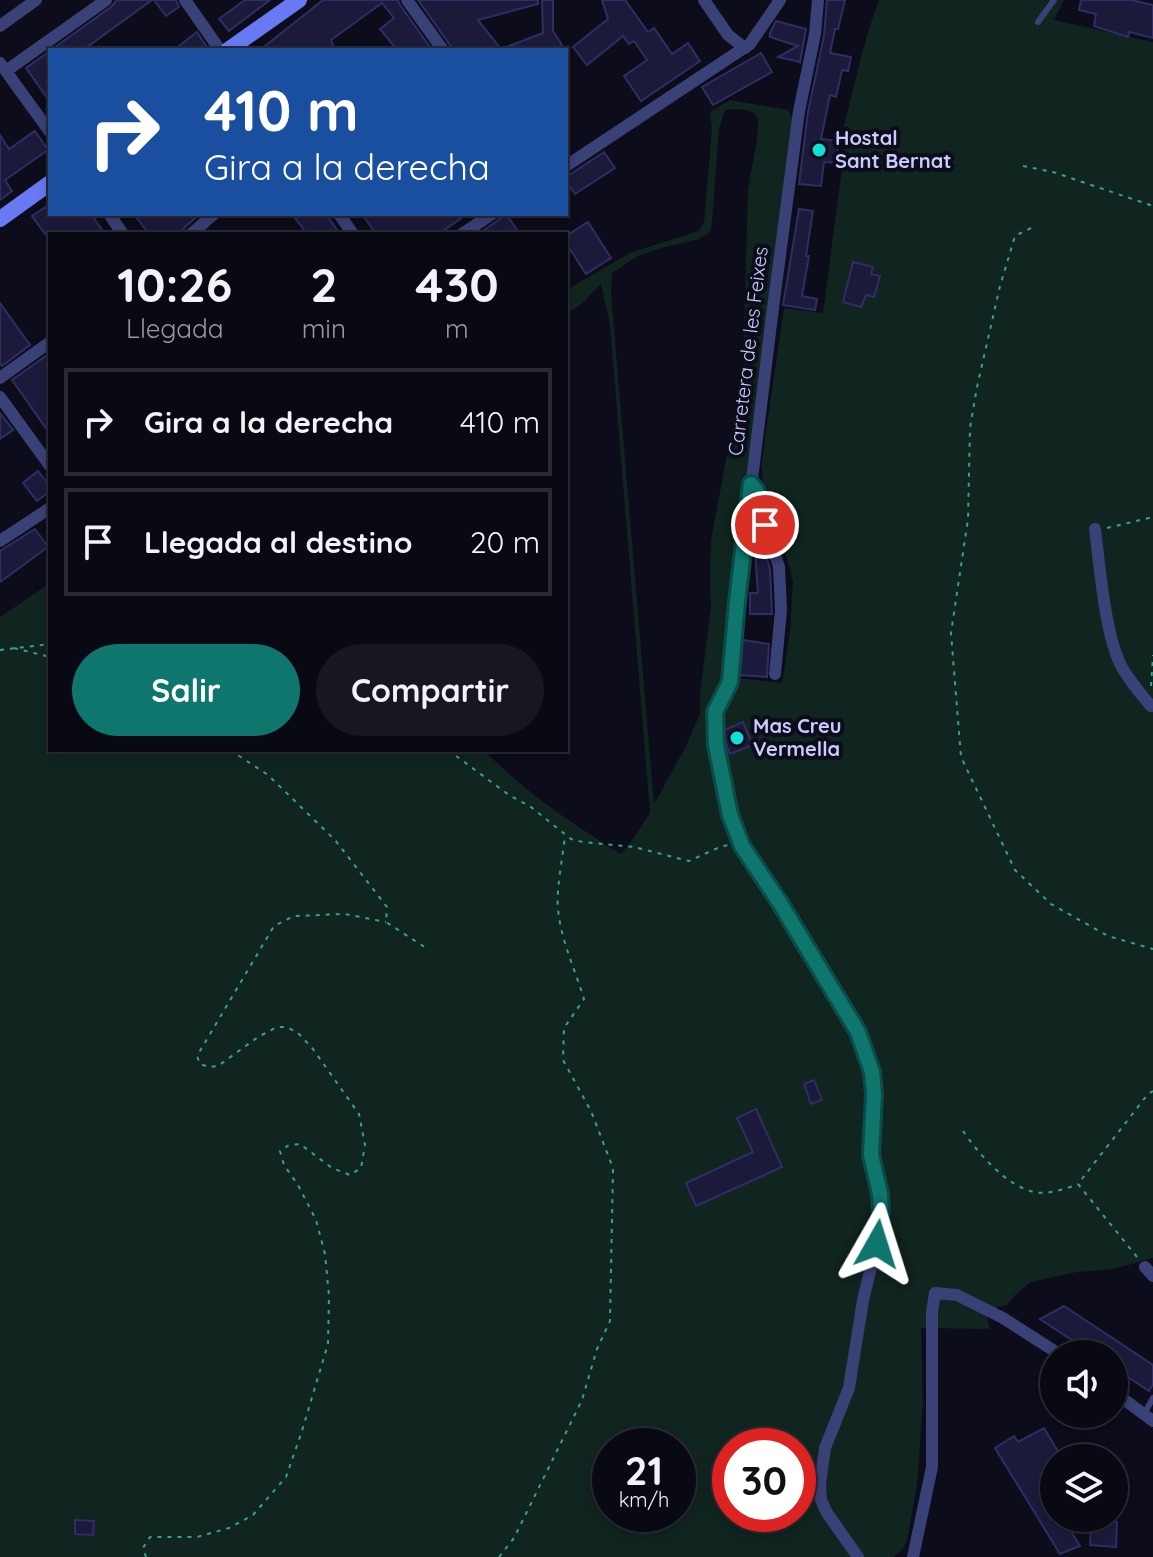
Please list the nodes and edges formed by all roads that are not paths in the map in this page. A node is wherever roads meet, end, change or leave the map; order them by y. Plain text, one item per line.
1 (36, 0) edge
2 (106, 0) edge
3 (185, 0) edge
4 (299, 0) edge
5 (407, 0) edge
6 (704, 0) edge
7 (780, 0) edge
8 (818, 0) edge
9 (1054, 0) edge
10 (1038, 22) dead end
11 (0, 26) edge
12 (219, 48) edge
13 (231, 48) edge
14 (442, 48) edge
15 (745, 48) junction
16 (3, 67) edge
17 (48, 129) edge
18 (568, 165) edge
19 (48, 184) edge
20 (212, 216) edge
21 (489, 216) edge
22 (0, 219) edge
23 (193, 232) edge
24 (465, 232) edge
25 (48, 343) edge
26 (0, 378) edge
27 (0, 397) edge
28 (48, 463) edge
29 (751, 484) junction
30 (48, 509) edge
31 (1095, 529) road end
32 (0, 541) edge
33 (775, 674) dead end
34 (1151, 706) edge
35 (1040, 1342) edge
36 (1153, 1398) edge
37 (1128, 1402) edge
38 (1149, 1418) edge
39 (858, 1557) edge
40 (913, 1557) edge

1 - 11 street
2 - 16 street
3 - 12 street
4 - 13 main road
5 - 14 street
6 - 15 street
7 - 15 street
8 - 29 street, Carretera de les Feixes
9 - 10 lane
15 - 18 street
16 - 17 street
19 - 22 main road
20 - 23 street
21 - 24 street
25 - 26 street
27 - 28 street
29 - 33 street
29 - 39 street, Carretera de les Feixes
30 - 32 street
31 - 34 street
35 - 40 street
36 - 38 lane
37 - 38 street

